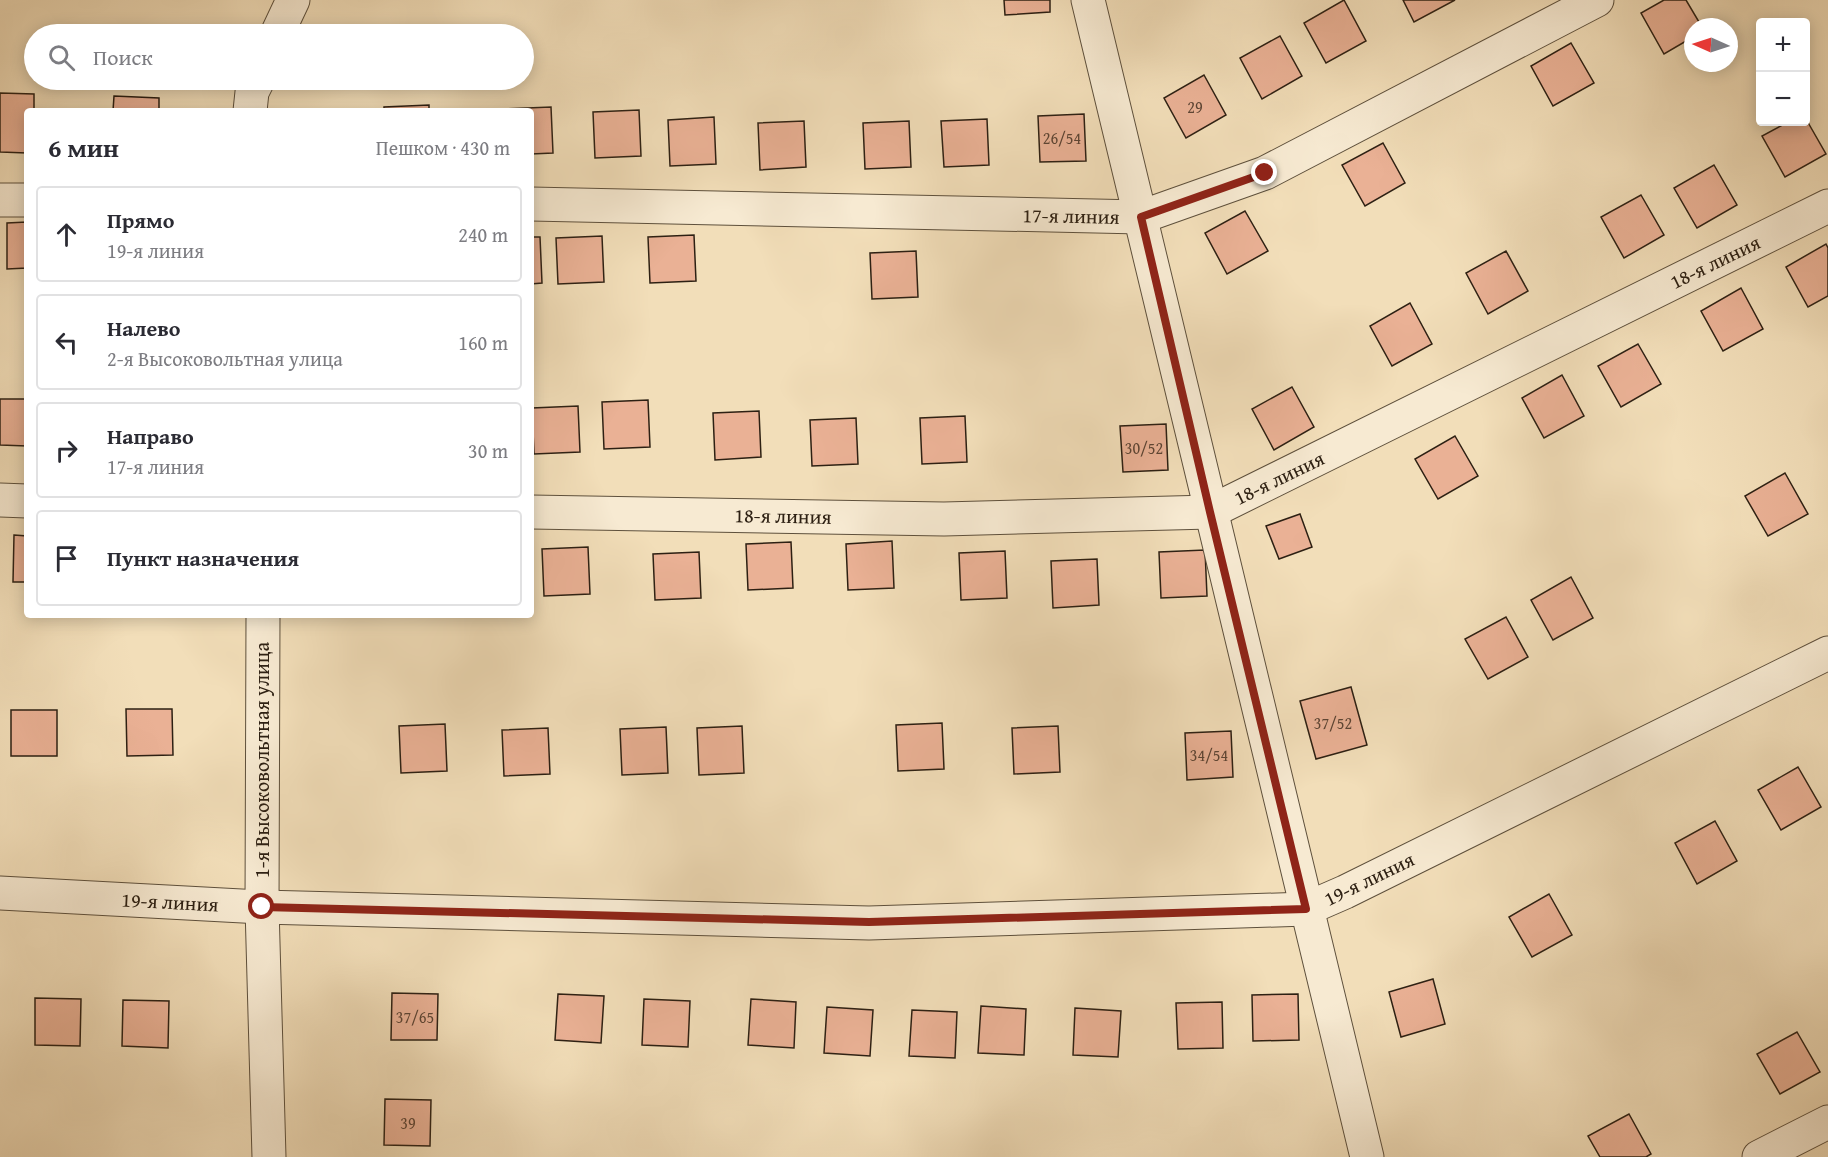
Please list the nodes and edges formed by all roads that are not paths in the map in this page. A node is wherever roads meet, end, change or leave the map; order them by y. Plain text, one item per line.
1 (293, 0) edge
2 (1088, 0) edge
3 (1597, 0) edge
4 (282, 24) edge
5 (253, 90) edge
6 (250, 108) edge
7 (0, 200) edge
8 (24, 200) edge
9 (534, 204) edge
10 (1828, 206) edge
11 (1141, 217) junction
12 (0, 500) edge
13 (24, 501) edge
14 (534, 512) edge
15 (1210, 512) junction
16 (263, 618) edge
17 (1828, 653) edge
18 (0, 893) edge
19 (262, 907) junction
20 (1306, 909) junction
21 (1828, 1122) edge
22 (269, 1157) edge
23 (1366, 1157) edge
24 (1759, 1157) edge

1 - 4 street
2 - 11 street
3 - 11 street, 17-я линия
5 - 6 street
7 - 8 street
9 - 11 street, 17-я линия
10 - 15 street, 18-я линия
11 - 15 street
12 - 13 street
14 - 15 street, 18-я линия
15 - 20 street
16 - 19 street, 1-я Высоковольтная улица
17 - 20 street, 19-я линия
18 - 19 street, 19-я линия
19 - 20 street, 19-я линия
19 - 22 street, 1-я Высоковольтная улица
20 - 23 street
21 - 24 street

